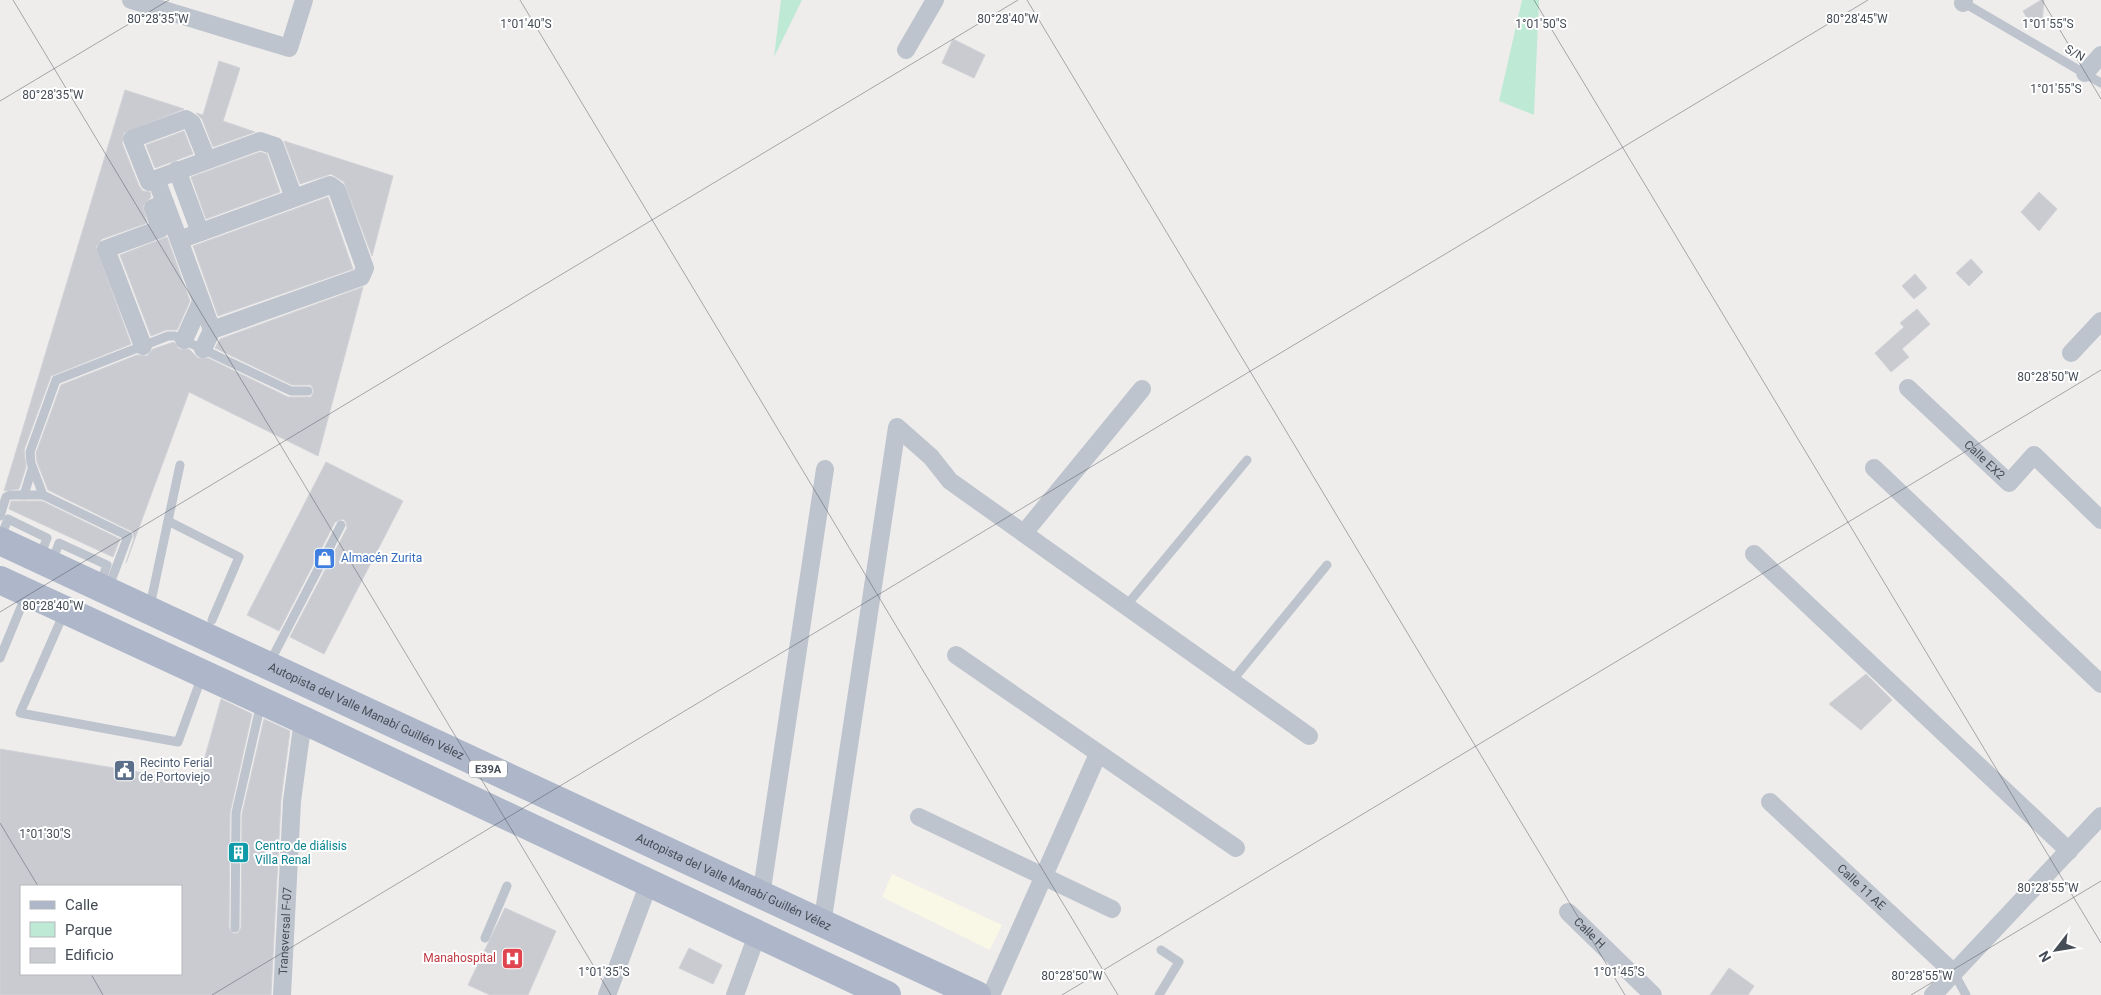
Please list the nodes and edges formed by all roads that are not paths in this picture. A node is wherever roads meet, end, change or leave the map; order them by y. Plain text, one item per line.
1 (304, 0) edge
2 (934, 0) edge
3 (136, 1) edge
4 (1962, 1) edge
5 (906, 50) dead end
6 (2101, 55) edge
7 (2085, 73) junction
8 (2101, 83) edge
9 (207, 160) junction
10 (177, 170) junction
11 (156, 179) junction
12 (294, 198) junction
13 (165, 203) junction
14 (200, 232) junction
15 (179, 240) junction
16 (201, 302) junction
17 (2101, 321) edge
18 (212, 330) junction
19 (184, 340) junction
20 (143, 346) junction
21 (203, 349) junction
22 (2072, 353) dead end
23 (1908, 388) dead end
24 (1142, 389) dead end
25 (308, 391) dead end
26 (1247, 460) dead end
27 (180, 466) dead end
28 (1874, 468) dead end
29 (32, 469) junction
30 (826, 469) dead end
31 (24, 495) junction
32 (44, 495) junction
33 (0, 516) edge
34 (2101, 520) edge
35 (168, 521) junction
36 (341, 525) dead end
37 (1024, 532) junction
38 (0, 540) edge
39 (1754, 554) dead end
40 (1327, 565) dead end
41 (0, 580) edge
42 (103, 590) junction
43 (27, 593) junction
44 (1126, 606) junction
45 (65, 610) junction
46 (149, 611) junction
47 (212, 620) dead end
48 (956, 655) dead end
49 (0, 658) edge
50 (268, 667) junction
51 (203, 674) junction
52 (1232, 681) junction
53 (2101, 684) edge
54 (262, 701) junction
55 (303, 720) junction
56 (1309, 736) dead end
57 (1098, 754) junction
58 (1770, 802) dead end
59 (2101, 816) edge
60 (919, 817) dead end
61 (1236, 848) dead end
62 (2068, 851) junction
63 (702, 868) junction
64 (1043, 877) junction
65 (649, 883) junction
66 (506, 886) dead end
67 (761, 896) junction
68 (687, 901) junction
69 (1112, 910) dead end
70 (1568, 912) dead end
71 (822, 924) junction
72 (235, 928) dead end
73 (757, 935) junction
74 (485, 938) dead end
75 (1161, 950) dead end
76 (1954, 973) junction
77 (855, 988) edge
78 (282, 995) edge
79 (607, 995) edge
80 (734, 995) edge
81 (886, 995) edge
82 (977, 995) edge
83 (991, 995) edge
84 (1159, 995) edge
85 (1653, 995) edge
86 (1933, 995) edge
87 (1966, 995) edge

1 - 3 street
2 - 5 street
4 - 7 lane, S/N
6 - 7 street
7 - 8 lane, S/N
9 - 10 street
9 - 11 street
9 - 12 street
10 - 11 street
10 - 14 street
11 - 13 street
12 - 14 street
12 - 18 street
13 - 15 street
13 - 20 street
14 - 15 street
15 - 16 street
16 - 18 street
16 - 19 street
17 - 22 street
18 - 21 street
19 - 20 lane
19 - 21 lane
20 - 29 lane
21 - 25 lane
23 - 34 street, Calle EX2
24 - 37 street
26 - 44 lane
27 - 35 lane
28 - 53 street
29 - 31 lane
29 - 32 lane
30 - 67 street
31 - 32 lane
31 - 33 lane
32 - 42 lane
35 - 46 lane
35 - 47 lane
36 - 50 lane
37 - 44 street
37 - 71 street
38 - 42 main road, Autopista del Valle Manabí Guillén Vélez / E39A
39 - 62 street
40 - 52 lane
41 - 43 main road
42 - 46 main road, Autopista del Valle Manabí Guillén Vélez / E39A
43 - 45 main road
43 - 49 lane
44 - 52 street
45 - 51 main road
45 - 51 lane
46 - 50 main road, Autopista del Valle Manabí Guillén Vélez / E39A
48 - 57 street
50 - 63 main road, Autopista del Valle Manabí Guillén Vélez / E39A
51 - 54 main road
52 - 56 street
54 - 55 main road
54 - 72 lane
55 - 65 main road
55 - 78 street, Transversal F-07
57 - 61 street
57 - 64 street
58 - 76 street, Calle 11 AE
59 - 62 street
60 - 64 street
62 - 76 street
63 - 67 main road, Autopista del Valle Manabí Guillén Vélez / E39A
63 - 68 main road
64 - 69 street
64 - 83 street
65 - 68 main road
65 - 79 street
66 - 74 lane
67 - 71 main road, Autopista del Valle Manabí Guillén Vélez / E39A
68 - 73 main road
70 - 85 street, Calle H
71 - 82 main road, Autopista del Valle Manabí Guillén Vélez / E39A
73 - 77 main road
73 - 80 street
75 - 84 lane
76 - 86 street
76 - 87 lane
77 - 81 main road

